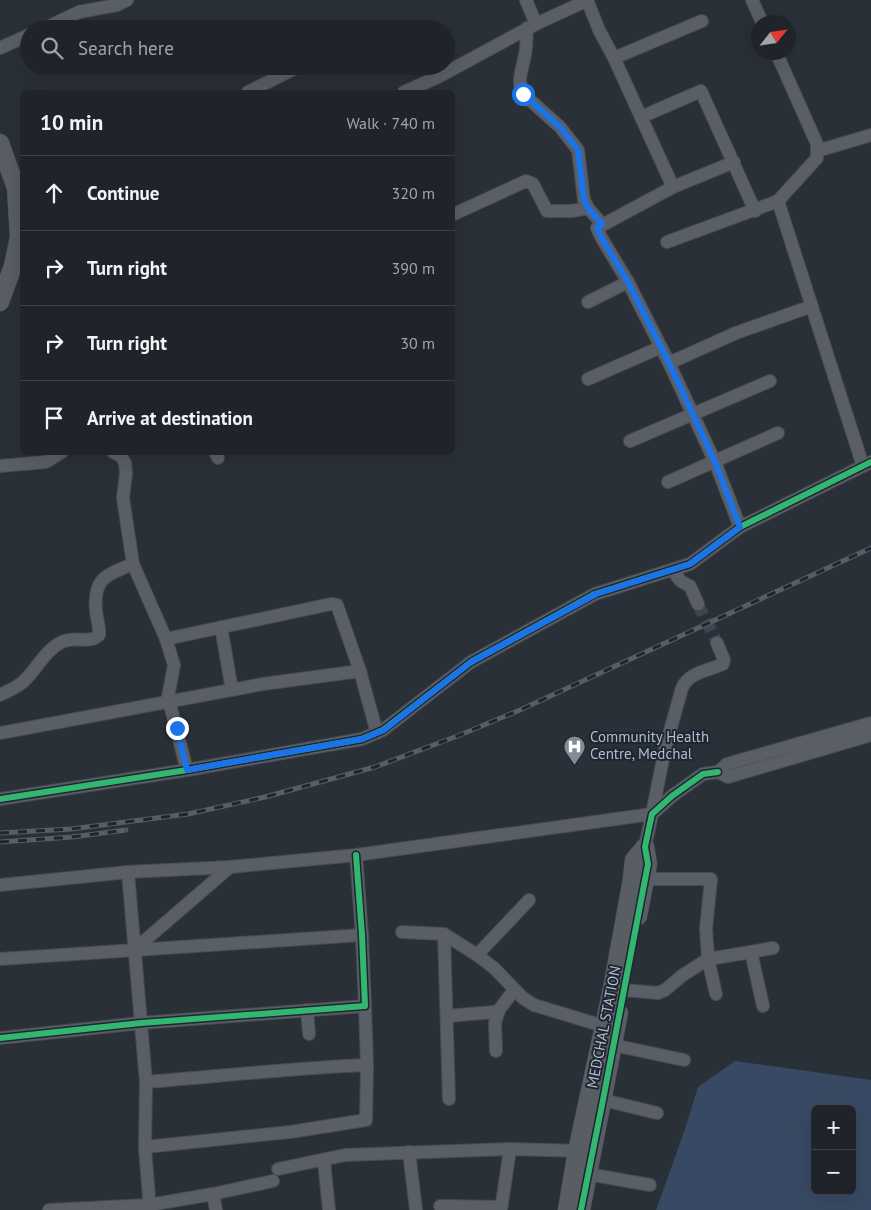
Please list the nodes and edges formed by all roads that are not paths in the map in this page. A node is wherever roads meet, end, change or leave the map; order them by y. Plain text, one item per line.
1 (127, 0) edge
2 (526, 0) edge
3 (587, 0) edge
4 (752, 0) edge
5 (759, 15) edge
6 (62, 20) edge
7 (702, 21) dead end
8 (532, 26) junction
9 (20, 39) edge
10 (0, 48) edge
11 (614, 58) junction
12 (780, 60) edge
13 (455, 68) edge
14 (282, 75) edge
15 (442, 75) edge
16 (252, 90) edge
17 (409, 90) edge
18 (641, 117) junction
19 (871, 135) edge
20 (0, 144) edge
21 (817, 151) junction
22 (734, 162) junction
23 (17, 174) edge
24 (673, 187) junction
25 (778, 201) junction
26 (588, 208) junction
27 (755, 211) junction
28 (455, 214) edge
29 (602, 224) junction
30 (20, 227) edge
31 (20, 241) edge
32 (668, 242) dead end
33 (628, 282) junction
34 (0, 302) edge
35 (588, 302) dead end
36 (812, 306) junction
37 (661, 346) junction
38 (669, 363) junction
39 (588, 379) dead end
40 (770, 381) dead end
41 (694, 415) junction
42 (778, 433) dead end
43 (630, 441) dead end
44 (57, 455) edge
45 (120, 455) edge
46 (715, 462) junction
47 (867, 464) edge
48 (0, 466) edge
49 (668, 482) dead end
50 (740, 527) junction
51 (133, 564) junction
52 (690, 564) junction
53 (674, 570) junction
54 (690, 586) junction
55 (698, 604) tunnel mouth
56 (221, 627) junction
57 (166, 639) junction
58 (717, 643) tunnel mouth
59 (360, 671) junction
60 (232, 690) junction
61 (0, 695) edge
62 (170, 703) junction
63 (871, 724) edge
64 (0, 732) edge
65 (377, 733) junction
66 (871, 735) edge
67 (187, 770) junction
68 (718, 772) junction
69 (0, 799) edge
70 (652, 814) junction
71 (645, 848) junction
72 (356, 855) junction
73 (230, 867) junction
74 (128, 872) junction
75 (645, 879) junction
76 (0, 885) edge
77 (529, 900) dead end
78 (402, 932) dead end
79 (444, 934) junction
80 (362, 935) junction
81 (774, 948) dead end
82 (135, 949) junction
83 (751, 952) junction
84 (477, 955) junction
85 (0, 959) edge
86 (708, 959) junction
87 (514, 990) junction
88 (623, 990) junction
89 (716, 994) dead end
90 (365, 1006) junction
91 (763, 1006) dead end
92 (307, 1010) junction
93 (499, 1010) junction
94 (447, 1016) junction
95 (141, 1023) junction
96 (309, 1034) dead end
97 (611, 1034) junction
98 (0, 1038) edge
99 (496, 1051) dead end
100 (684, 1060) dead end
101 (367, 1065) junction
102 (146, 1082) junction
103 (449, 1099) dead end
104 (603, 1100) junction
105 (657, 1113) dead end
106 (145, 1147) junction
107 (510, 1149) junction
108 (585, 1151) junction
109 (408, 1152) junction
110 (324, 1160) junction
111 (278, 1169) dead end
112 (588, 1174) junction
113 (273, 1181) dead end
114 (650, 1185) dead end
115 (213, 1194) junction
116 (440, 1206) dead end
117 (150, 1207) edge
118 (501, 1208) edge
119 (49, 1210) edge
120 (216, 1210) edge
121 (329, 1210) edge
122 (416, 1210) edge
123 (567, 1210) edge
124 (580, 1210) edge

1 - 6 street
2 - 8 street
3 - 8 street
3 - 11 street
4 - 5 street
7 - 11 street
8 - 13 street
8 - 26 street
9 - 10 street
11 - 18 street
12 - 21 street
14 - 16 street
15 - 17 street
18 - 22 street
18 - 24 street
19 - 21 street
20 - 23 street
21 - 25 street
22 - 24 street
22 - 27 street
23 - 30 street
24 - 29 street
25 - 27 street
25 - 36 street
26 - 28 street
26 - 29 street
27 - 32 street
29 - 33 street
31 - 34 street
33 - 35 street
33 - 37 street
36 - 38 street
36 - 47 street
37 - 38 street
37 - 39 street
38 - 41 street
40 - 41 street
41 - 43 street
41 - 46 street
42 - 46 street
44 - 48 street
45 - 51 street
46 - 49 street
46 - 50 street
47 - 50 street
50 - 52 street
51 - 57 street
51 - 61 street
52 - 53 street
52 - 54 street
53 - 54 street
53 - 65 street
54 - 55 street
56 - 57 street
56 - 59 street
56 - 60 street
57 - 62 street
58 - 70 street
59 - 60 street
59 - 65 street
60 - 62 street
62 - 64 street
62 - 67 street
63 - 68 street
65 - 67 street
66 - 68 street
67 - 69 street
68 - 70 street
70 - 71 street
70 - 72 street
71 - 75 street
71 - 97 street, MEDCHAL STATION
72 - 73 street
72 - 80 street
73 - 74 street
73 - 82 street
74 - 76 street
74 - 82 street
75 - 86 street
75 - 88 street
77 - 84 street
78 - 79 street
79 - 84 street
79 - 94 street
80 - 82 street
80 - 90 street
81 - 83 street
82 - 85 street
82 - 95 street
83 - 86 street
83 - 91 street
84 - 87 street
86 - 88 street
86 - 89 street
87 - 93 street
87 - 97 street
88 - 97 street
90 - 92 street
90 - 101 street
92 - 95 street
92 - 96 street
93 - 94 street
93 - 99 street
94 - 103 street
95 - 98 street
95 - 102 street
97 - 100 street
97 - 104 street
97 - 108 street, MEDCHAL STATION
101 - 102 street
101 - 106 street
102 - 106 street
104 - 105 street
104 - 108 street
106 - 117 street
107 - 108 street
107 - 109 street
107 - 118 street
108 - 112 street
108 - 123 street, MEDCHAL STATION
109 - 110 street
109 - 122 street
110 - 111 street
110 - 121 street
112 - 114 street
112 - 124 street
113 - 115 street
115 - 117 street
115 - 120 street
116 - 118 street
117 - 119 street

